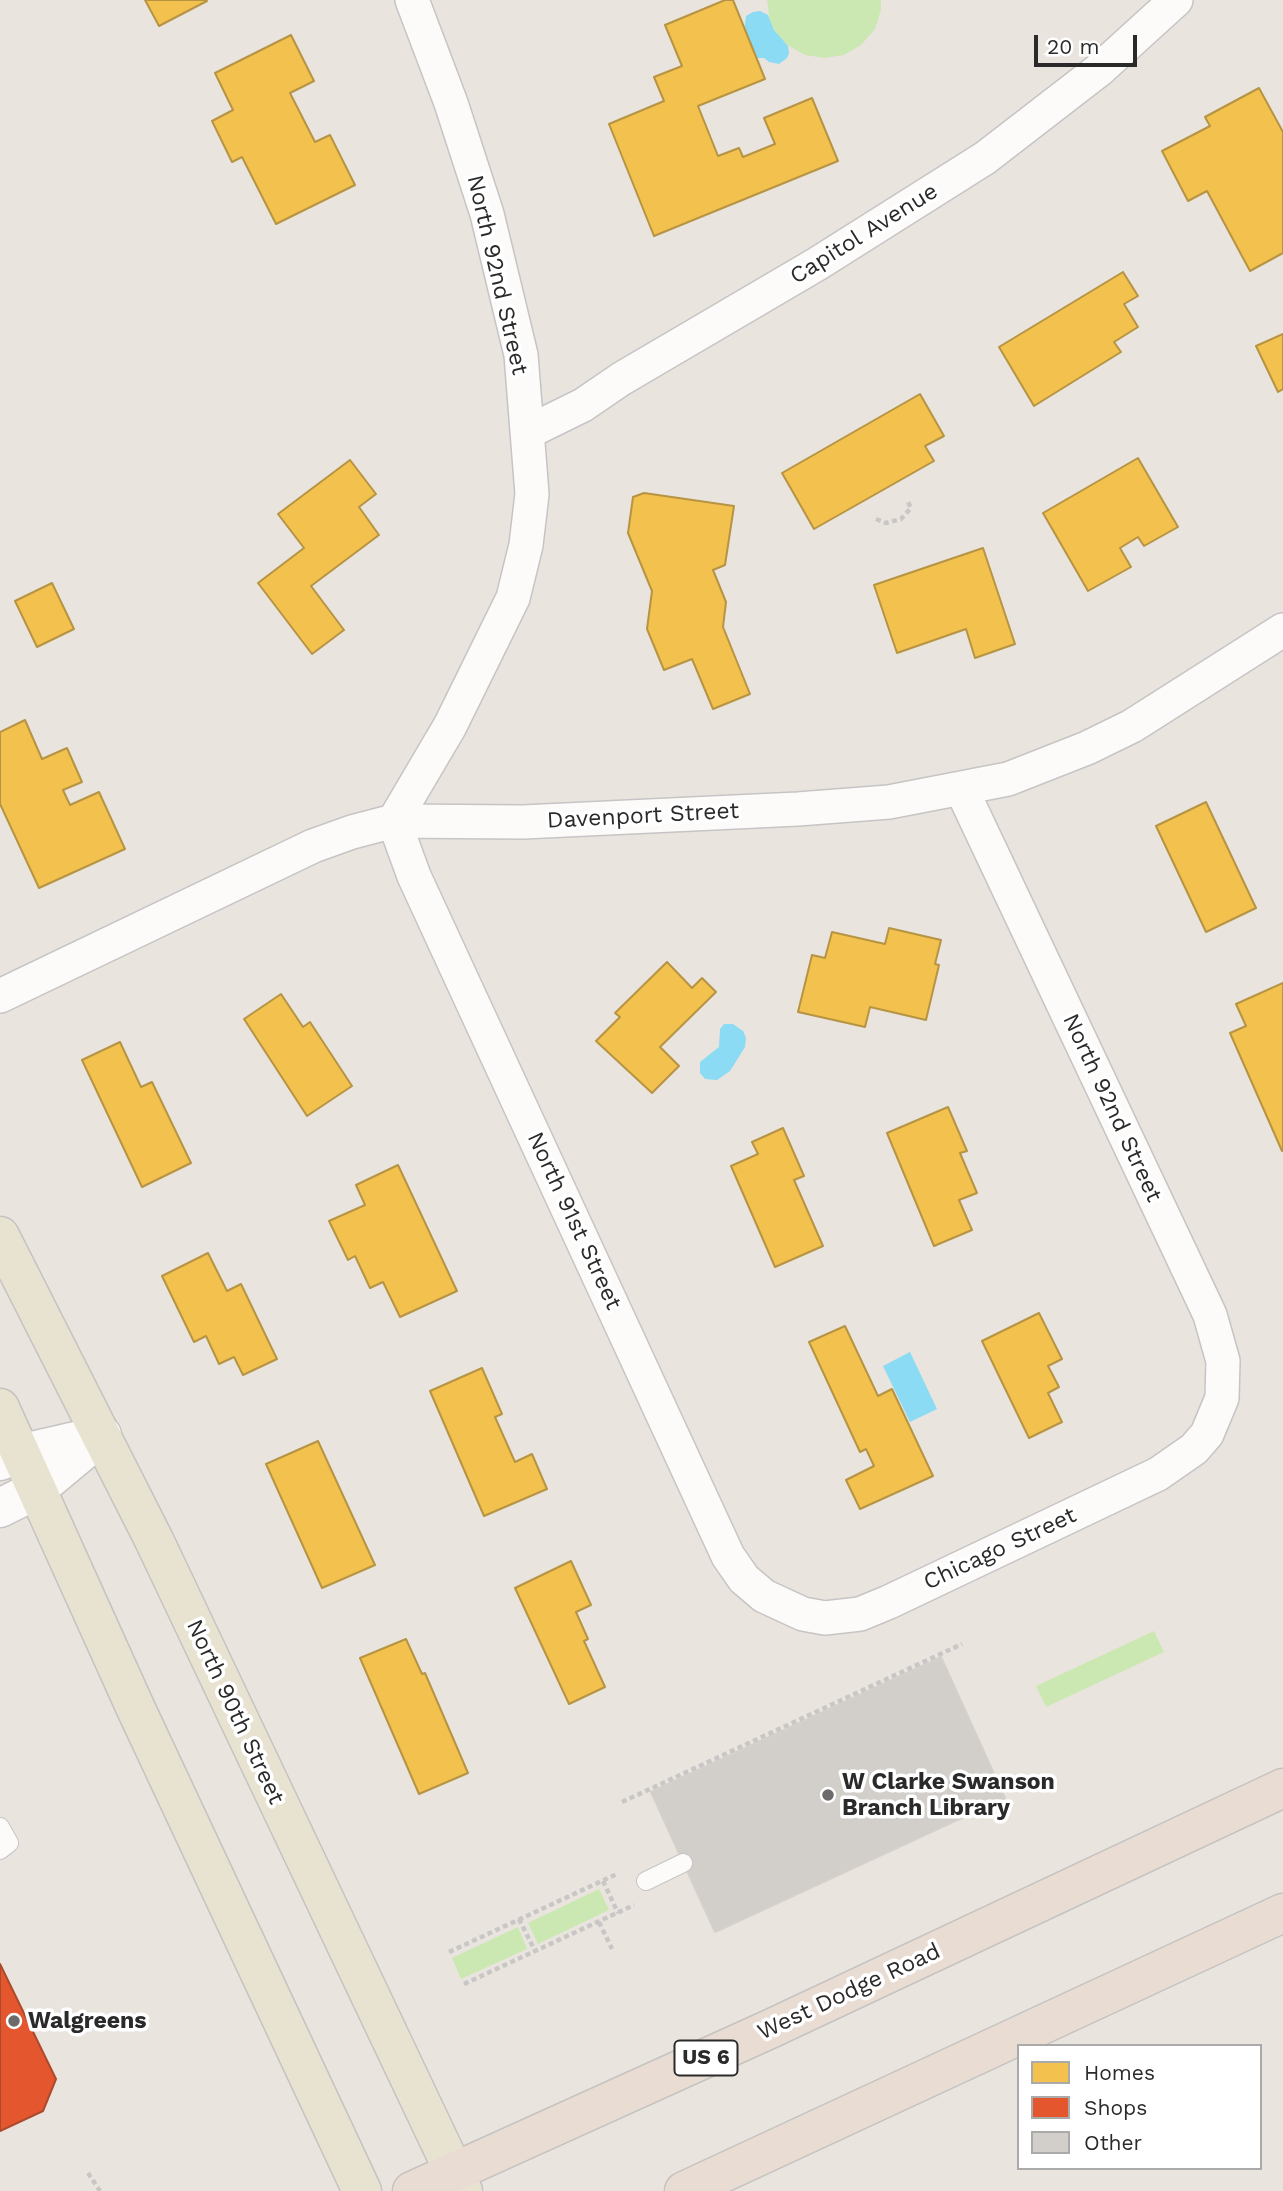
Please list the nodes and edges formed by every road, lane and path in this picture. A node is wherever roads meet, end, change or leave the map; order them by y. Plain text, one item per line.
1 (412, 0) edge
2 (1177, 0) edge
3 (528, 432) junction
4 (908, 502) dead end
5 (876, 519) dead end
6 (1283, 629) edge
7 (961, 788) junction
8 (394, 821) junction
9 (0, 996) edge
10 (0, 1236) edge
11 (0, 1408) edge
12 (1207, 1434) joint
13 (102, 1435) junction
14 (10, 1458) edge
15 (36, 1490) junction
16 (0, 1508) edge
17 (778, 1604) joint
18 (962, 1644) dead end
19 (1283, 1788) edge
20 (622, 1802) dead end
21 (683, 1863) dead end
22 (617, 1874) dead end
23 (603, 1881) junction
24 (646, 1881) dead end
25 (634, 1905) dead end
26 (618, 1913) junction
27 (1283, 1913) edge
28 (519, 1919) junction
29 (599, 1922) junction
30 (612, 1949) dead end
31 (535, 1951) junction
32 (449, 1952) dead end
33 (464, 1984) dead end
34 (88, 2173) dead end
35 (458, 2182) edge
36 (100, 2191) edge
37 (362, 2191) edge
38 (412, 2191) edge
39 (684, 2191) edge

1 - 3 street, North 92nd Street
2 - 3 street, Capitol Avenue
3 - 8 street, North 92nd Street
4 - 5 path
6 - 7 street, Davenport Street
7 - 8 street, Davenport Street
7 - 12 street, North 92nd Street
8 - 9 street, Davenport Street
8 - 17 street, North 91st Street
10 - 13 main road, North 90th Street
11 - 14 main road
12 - 17 street, Chicago Street
13 - 14 street
13 - 15 street
13 - 35 main road, North 90th Street
14 - 15 main road
15 - 16 street
15 - 37 main road
18 - 20 path
19 - 35 highway, West Dodge Road / US 6
21 - 24 lane
22 - 23 path
23 - 26 path
23 - 28 path
25 - 26 path
26 - 29 path
27 - 39 highway
28 - 31 path
28 - 32 path
29 - 30 path
29 - 31 path
31 - 33 path
34 - 36 path
35 - 38 highway, West Dodge Road / US 6

